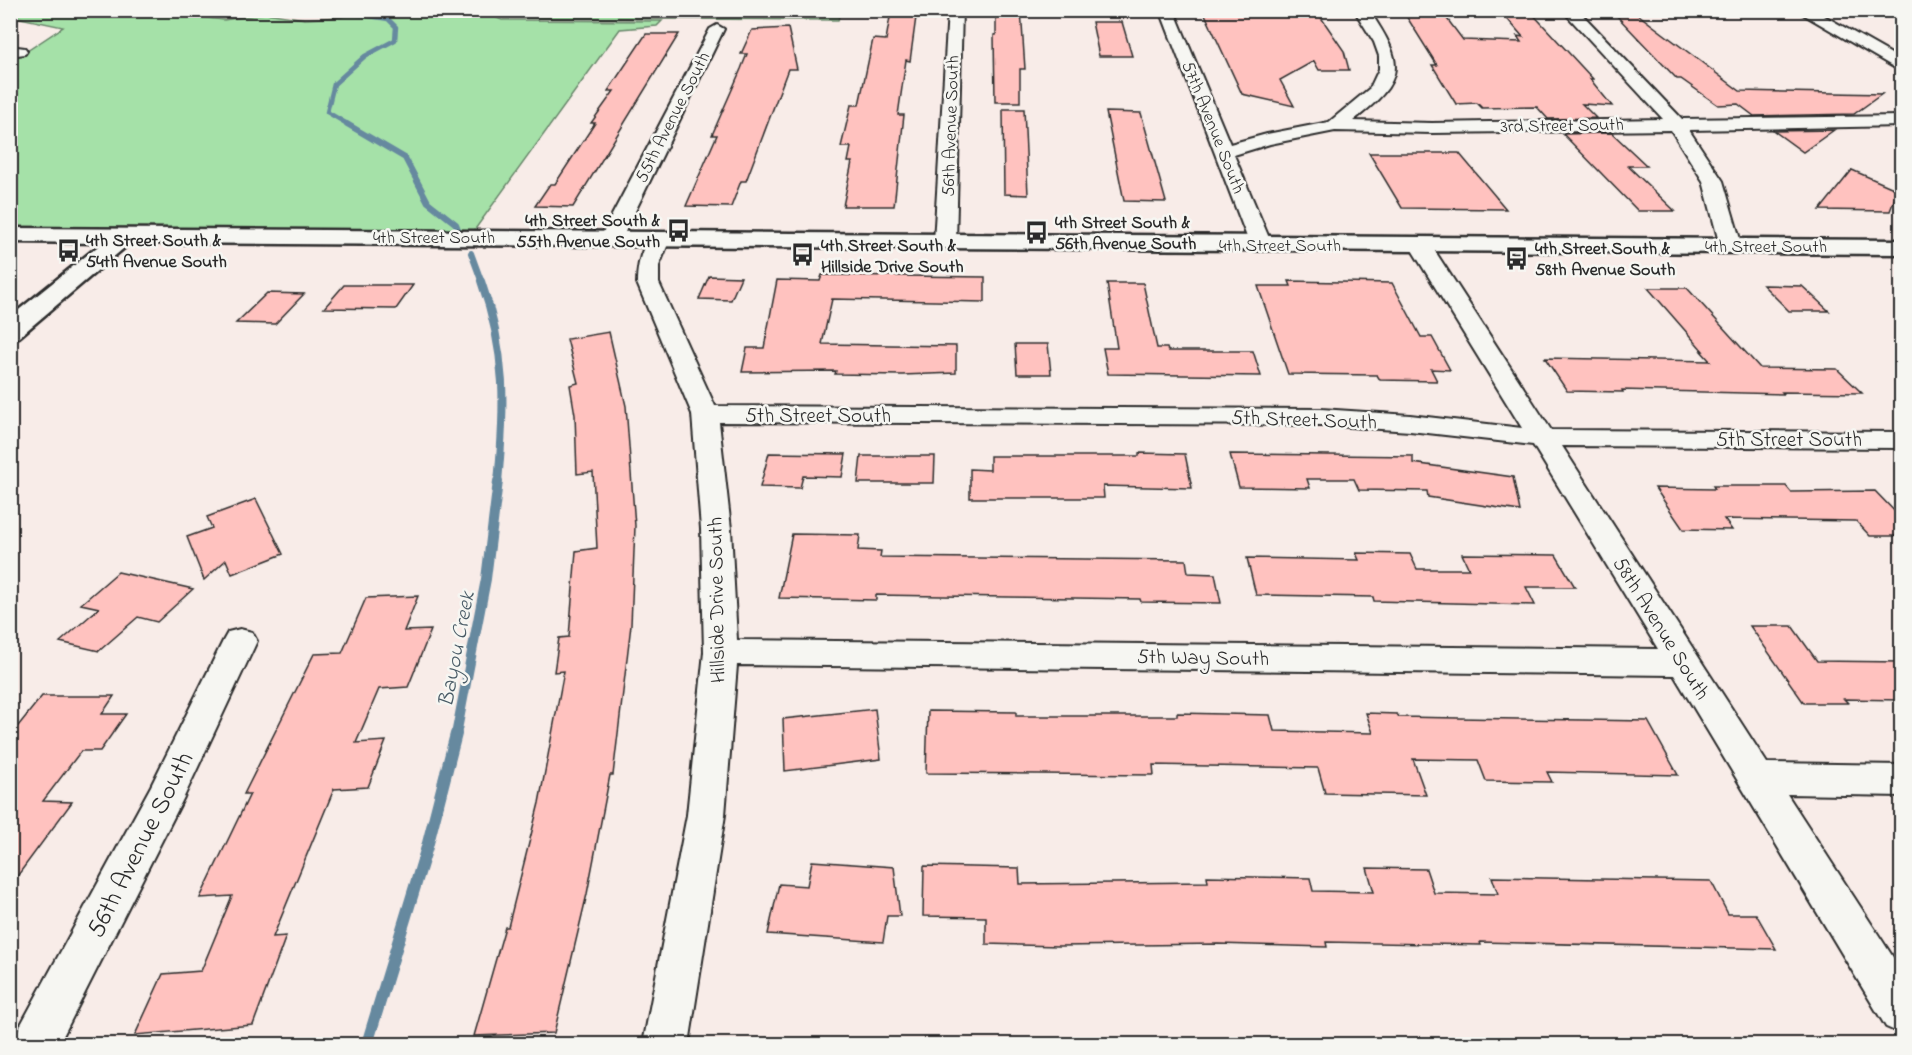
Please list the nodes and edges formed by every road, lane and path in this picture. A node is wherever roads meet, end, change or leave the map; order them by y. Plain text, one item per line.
1 (955, 10) edge
2 (1167, 10) edge
3 (1361, 10) edge
4 (1569, 10) edge
5 (1803, 10) edge
6 (717, 29) dead end
7 (1902, 66) edge
8 (1902, 122) edge
9 (1676, 123) junction
10 (1335, 126) junction
11 (1225, 152) junction
12 (10, 235) edge
13 (125, 236) junction
14 (611, 238) junction
15 (659, 239) junction
16 (945, 242) junction
17 (1261, 244) junction
18 (1420, 245) junction
19 (1731, 246) junction
20 (1902, 248) edge
21 (10, 331) edge
22 (705, 414) junction
23 (1542, 438) junction
24 (1902, 440) edge
25 (240, 641) dead end
26 (721, 652) junction
27 (1684, 662) junction
28 (1755, 778) junction
29 (1902, 781) edge
30 (1902, 1012) edge
31 (35, 1044) edge
32 (666, 1044) edge

1 - 16 street, 56th Avenue South
2 - 11 street, 57th Avenue South
3 - 10 street
4 - 9 street
5 - 7 street
6 - 14 street, 55th Avenue South
8 - 9 street, 3rd Street South
9 - 10 street, 3rd Street South
9 - 19 street
10 - 11 street, 3rd Street South
11 - 17 street, 57th Avenue South
12 - 13 street, 4th Street South
13 - 14 street, 4th Street South
13 - 21 street
14 - 15 street, 4th Street South
15 - 16 street, 4th Street South
15 - 22 street, Hillside Drive South
16 - 17 street, 4th Street South
17 - 18 street, 4th Street South
18 - 19 street, 4th Street South
18 - 23 street, 58th Avenue South
19 - 20 street, 4th Street South
22 - 23 street, 5th Street South
22 - 26 street, Hillside Drive South
23 - 24 street, 5th Street South
23 - 27 street, 58th Avenue South
25 - 31 street, 56th Avenue South
26 - 27 street, 5th Way South
26 - 32 street, Hillside Drive South
27 - 28 street, 58th Avenue South
28 - 29 street
28 - 30 street, 58th Avenue South

